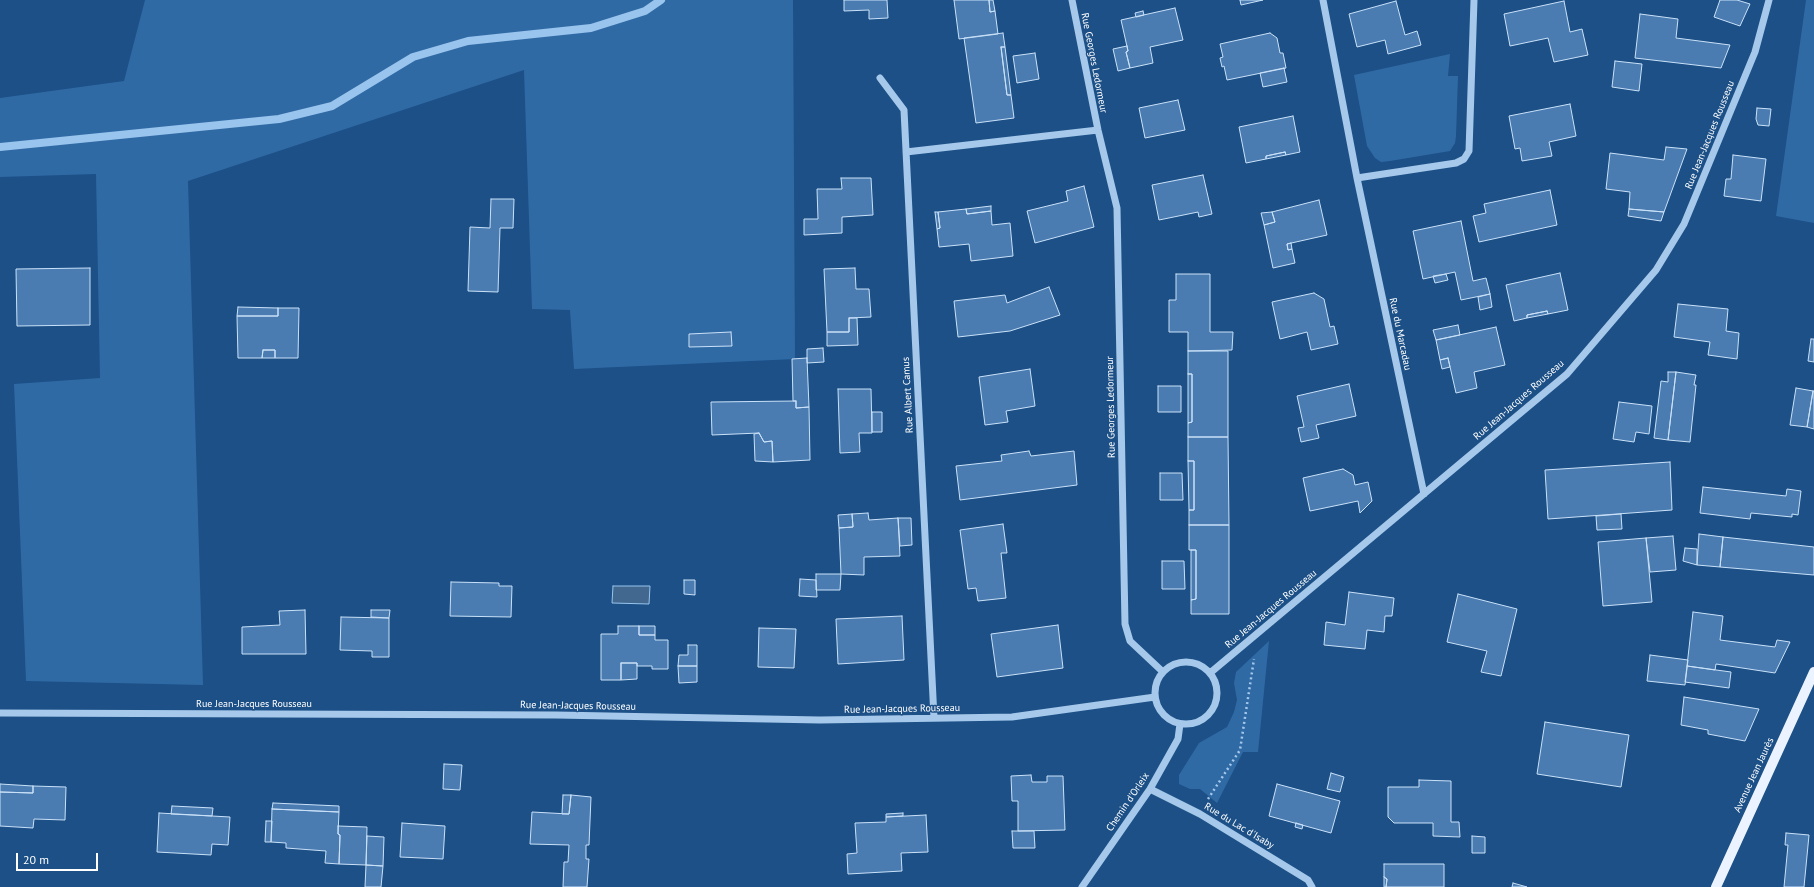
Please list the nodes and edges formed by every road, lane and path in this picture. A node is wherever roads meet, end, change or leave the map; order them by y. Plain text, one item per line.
1 (1072, 0) edge
2 (1323, 0) edge
3 (1474, 0) edge
4 (1768, 0) edge
5 (880, 78) dead end
6 (1098, 130) junction
7 (906, 152) junction
8 (1357, 178) junction
9 (1424, 494) junction
10 (1259, 633) junction
11 (1163, 672) junction
12 (1814, 672) edge
13 (1210, 673) junction
14 (1155, 697) junction
15 (0, 713) edge
16 (934, 718) junction
17 (1180, 724) junction
18 (1150, 789) junction
19 (1200, 814) junction
20 (1082, 887) edge
21 (1312, 887) edge
22 (1716, 887) edge

1 - 6 street, Rue Georges Ledormeur
2 - 8 street, Rue du Marcadau
3 - 8 street
4 - 9 street, Rue Jean-Jacques Rousseau
5 - 7 street, Rue Albert Camus
6 - 7 street
6 - 11 street, Rue Georges Ledormeur
7 - 16 street, Rue Albert Camus
8 - 9 street, Rue du Marcadau
9 - 10 street, Rue Jean-Jacques Rousseau
10 - 13 street, Rue Jean-Jacques Rousseau
10 - 19 path
11 - 13 street
11 - 14 street
12 - 22 main road, Avenue Jean Jaurès
13 - 17 street
14 - 16 street, Rue Jean-Jacques Rousseau
14 - 17 street
15 - 16 street, Rue Jean-Jacques Rousseau
17 - 18 street, Chemin d'Orleix
18 - 19 street, Rue du Lac d'Isaby
18 - 20 street, Chemin d'Orleix
19 - 21 street, Rue du Lac d'Isaby

